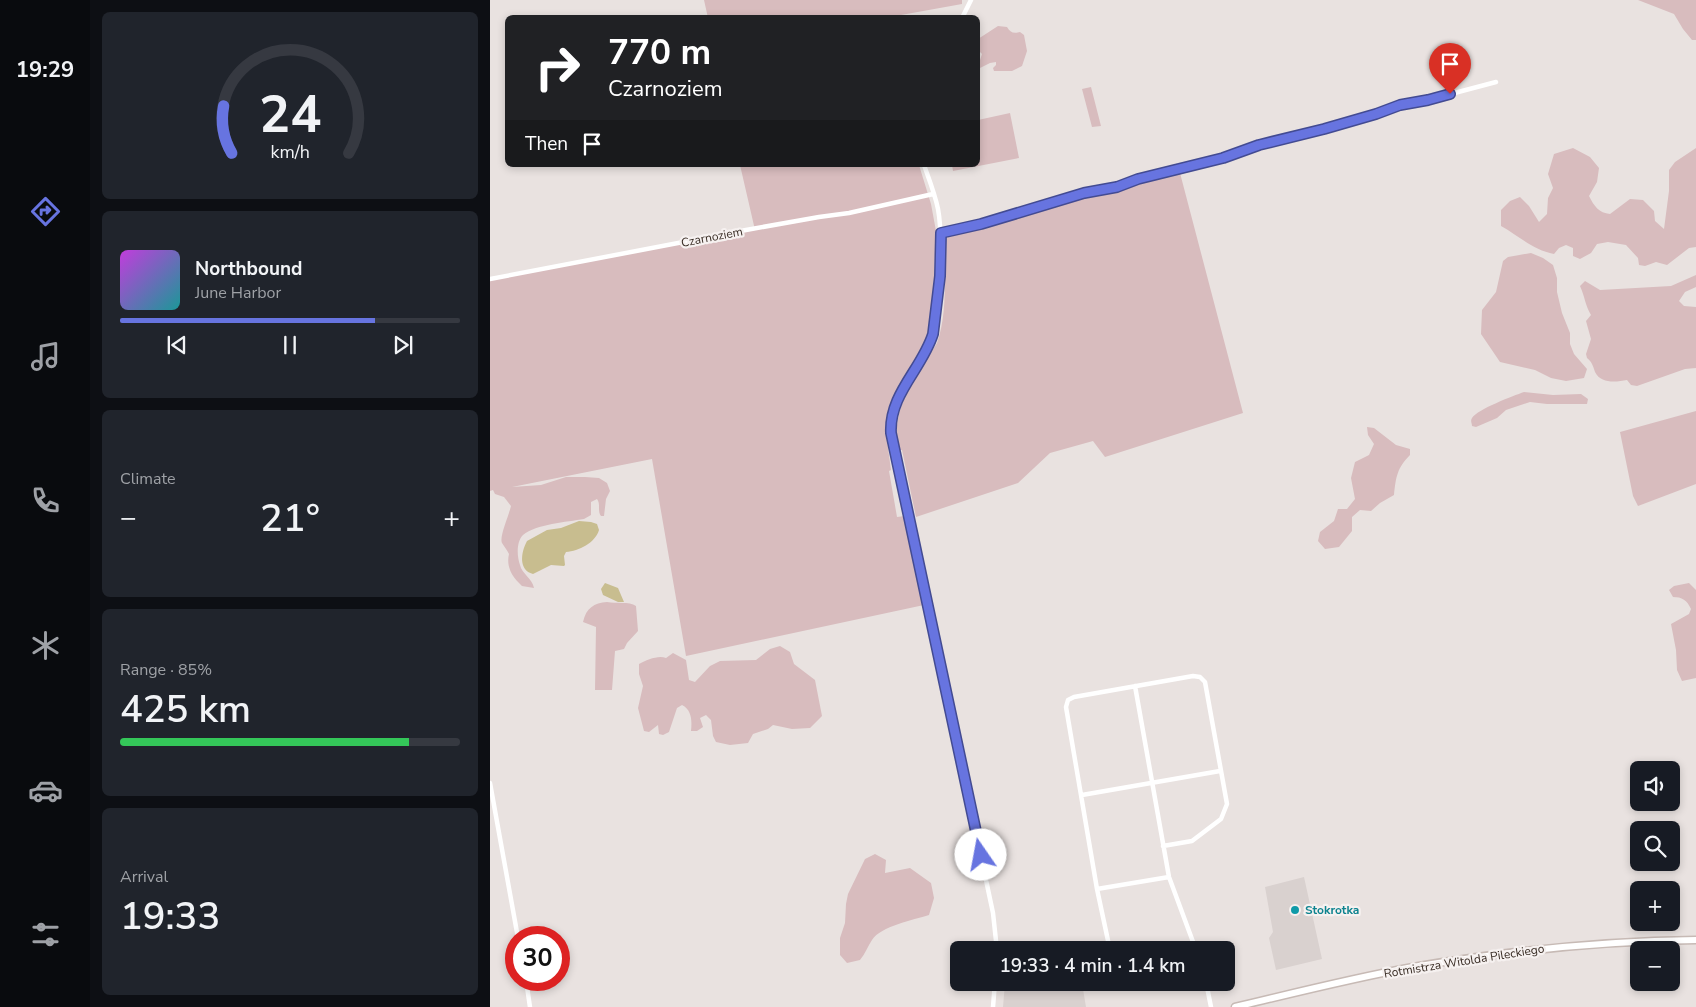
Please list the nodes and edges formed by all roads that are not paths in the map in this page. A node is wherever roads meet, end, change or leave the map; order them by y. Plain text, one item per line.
1 (971, 0) edge
2 (964, 15) edge
3 (1496, 82) dead end
4 (925, 167) edge
5 (934, 194) junction
6 (941, 233) junction
7 (490, 279) edge
8 (1135, 686) junction
9 (1220, 771) junction
10 (1151, 782) junction
11 (490, 783) edge
12 (1082, 794) junction
13 (1163, 846) junction
14 (1169, 877) junction
15 (1097, 889) junction
16 (516, 926) edge
17 (1696, 940) edge
18 (996, 941) edge
19 (1108, 941) edge
20 (1193, 941) edge
21 (528, 991) edge
22 (994, 991) edge
23 (1208, 991) edge
24 (530, 1007) edge
25 (992, 1007) edge
26 (1211, 1007) edge
27 (1235, 1007) edge

1 - 2 street
3 - 6 street
4 - 5 street
5 - 6 street
5 - 7 street, Czarnoziem
6 - 18 street
8 - 9 street
8 - 10 street
8 - 12 street
9 - 10 street
9 - 13 street
10 - 12 street
10 - 13 street
11 - 16 street
12 - 15 street
13 - 14 street
14 - 15 street
14 - 20 street
15 - 19 street
17 - 27 main road, Rotmistrza Witolda Pileckiego
21 - 24 street
22 - 25 street
23 - 26 street

